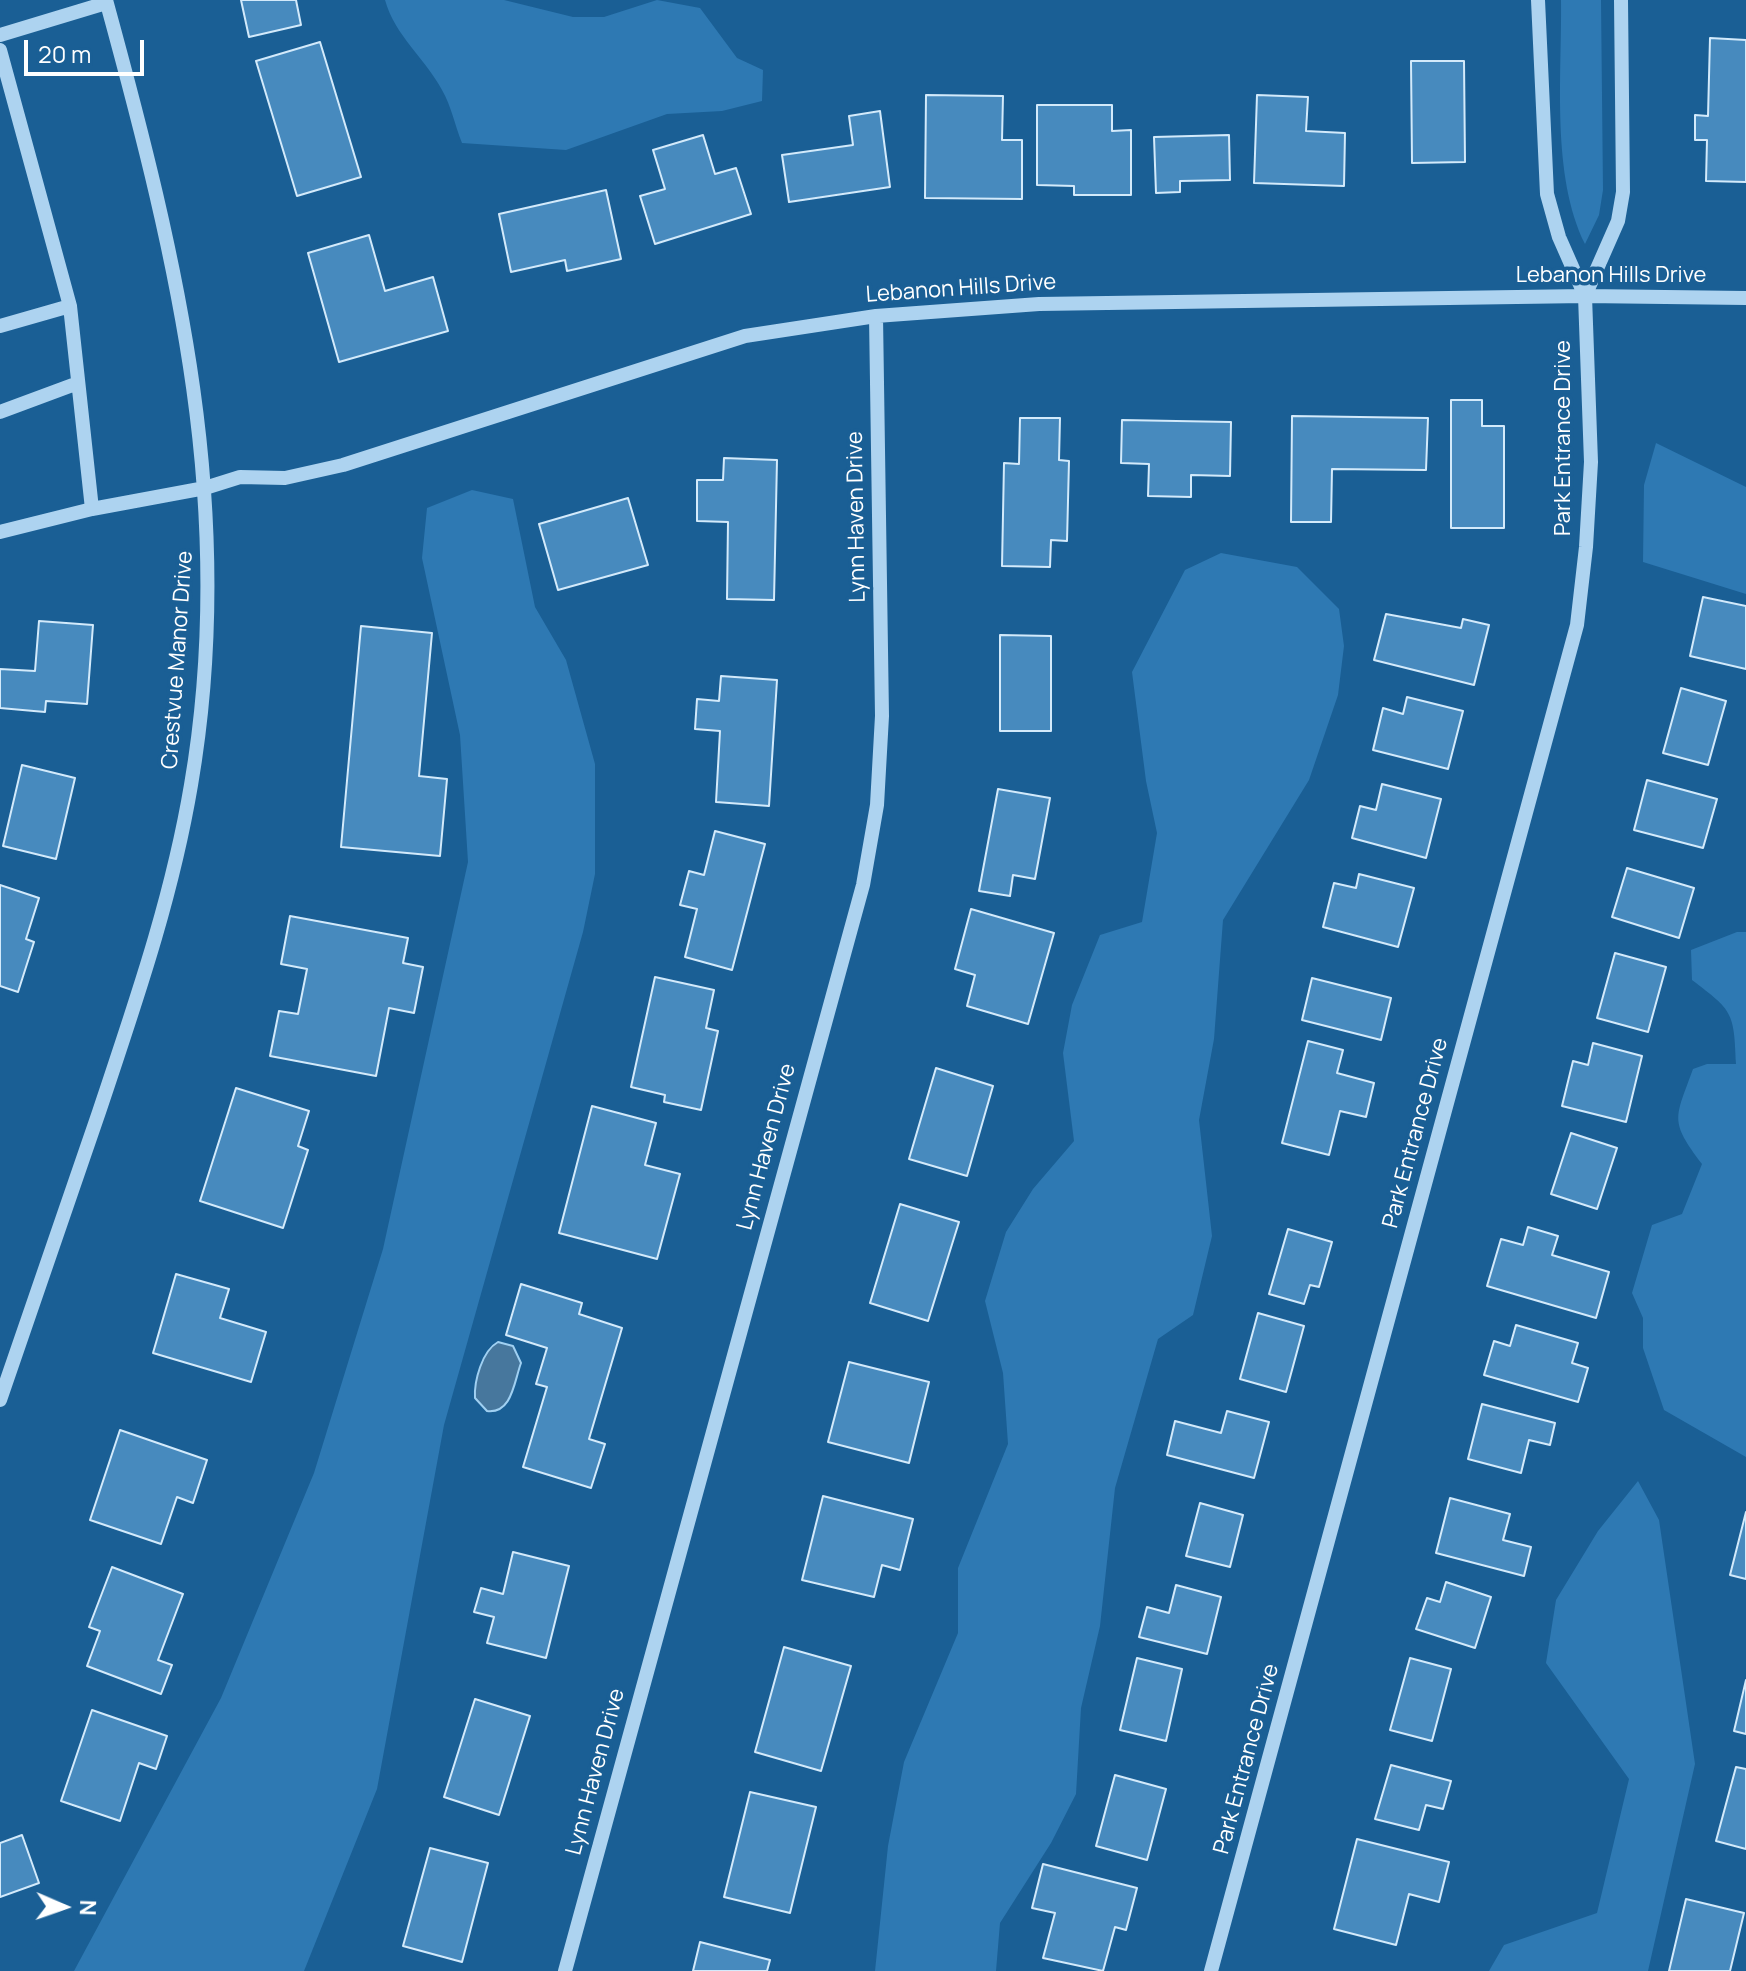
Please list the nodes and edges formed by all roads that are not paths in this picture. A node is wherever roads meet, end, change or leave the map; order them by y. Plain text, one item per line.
1 (1538, 0) edge
2 (1621, 0) edge
3 (106, 1) edge
4 (0, 35) edge
5 (0, 50) edge
6 (1585, 296) junction
7 (1746, 298) edge
8 (70, 306) junction
9 (876, 316) junction
10 (0, 326) edge
11 (78, 383) junction
12 (0, 412) edge
13 (205, 488) junction
14 (92, 509) junction
15 (0, 532) edge
16 (0, 1400) edge
17 (565, 1971) edge
18 (1211, 1971) edge

1 - 6 street, Park Entrance Drive
2 - 6 street, Park Entrance Drive
3 - 4 street
3 - 13 street, Crestvue Manor Drive
5 - 8 street
6 - 7 street, Lebanon Hills Drive
6 - 9 street, Lebanon Hills Drive
6 - 18 street, Park Entrance Drive
8 - 10 street
8 - 11 street
9 - 13 street, Lebanon Hills Drive
9 - 17 street, Lynn Haven Drive
11 - 12 street
11 - 14 street
13 - 14 street, Lebanon Hills Drive
13 - 16 street, Crestvue Manor Drive
14 - 15 street, Lebanon Hills Drive

